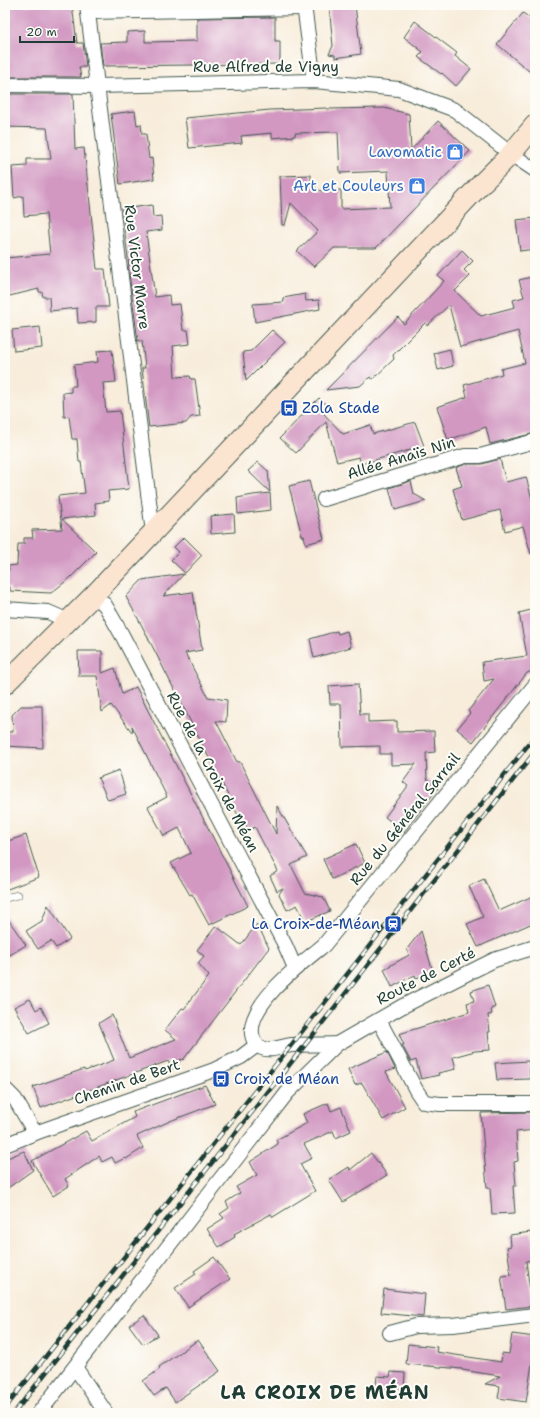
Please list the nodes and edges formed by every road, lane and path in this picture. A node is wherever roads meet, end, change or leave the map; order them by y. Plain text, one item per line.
1 (304, 6) edge
2 (87, 9) edge
3 (314, 82) junction
4 (5, 85) edge
5 (98, 86) junction
6 (533, 134) edge
7 (511, 154) junction
8 (535, 170) edge
9 (535, 441) edge
10 (324, 498) dead end
11 (153, 533) junction
12 (94, 595) junction
13 (5, 609) edge
14 (69, 621) junction
15 (5, 684) edge
16 (535, 685) edge
17 (18, 895) dead end
18 (5, 898) edge
19 (535, 947) edge
20 (296, 968) junction
21 (379, 1020) junction
22 (338, 1044) junction
23 (257, 1045) junction
24 (5, 1089) edge
25 (535, 1104) edge
26 (35, 1133) junction
27 (5, 1145) edge
28 (535, 1315) edge
29 (390, 1333) dead end
30 (78, 1371) junction
31 (39, 1413) edge
32 (106, 1413) edge

1 - 2 street
1 - 3 street
2 - 5 street, Rue Victor Marre
3 - 5 street, Rue Alfred de Vigny
3 - 7 street, Rue Alfred de Vigny
4 - 5 street, Rue Alfred de Vigny
5 - 11 street, Rue Victor Marre
6 - 7 main road
7 - 8 street, Rue Alfred de Vigny
7 - 11 main road
9 - 10 street, Allée Anaïs Nin
11 - 12 main road
12 - 14 main road
12 - 20 street, Rue de la Croix de Méan
13 - 14 street
14 - 15 main road
16 - 20 street, Rue du Général Sarrail
17 - 18 lane
19 - 21 street, Route de Certé
20 - 23 street, Rue du Général Sarrail
21 - 22 street, Route de Certé
21 - 25 street
22 - 23 street
22 - 30 street, Route de Certé
23 - 26 street, Chemin de Bert
24 - 26 street
26 - 27 street, Chemin de Bert
28 - 29 street
30 - 31 street, Route de Certé
30 - 32 street

